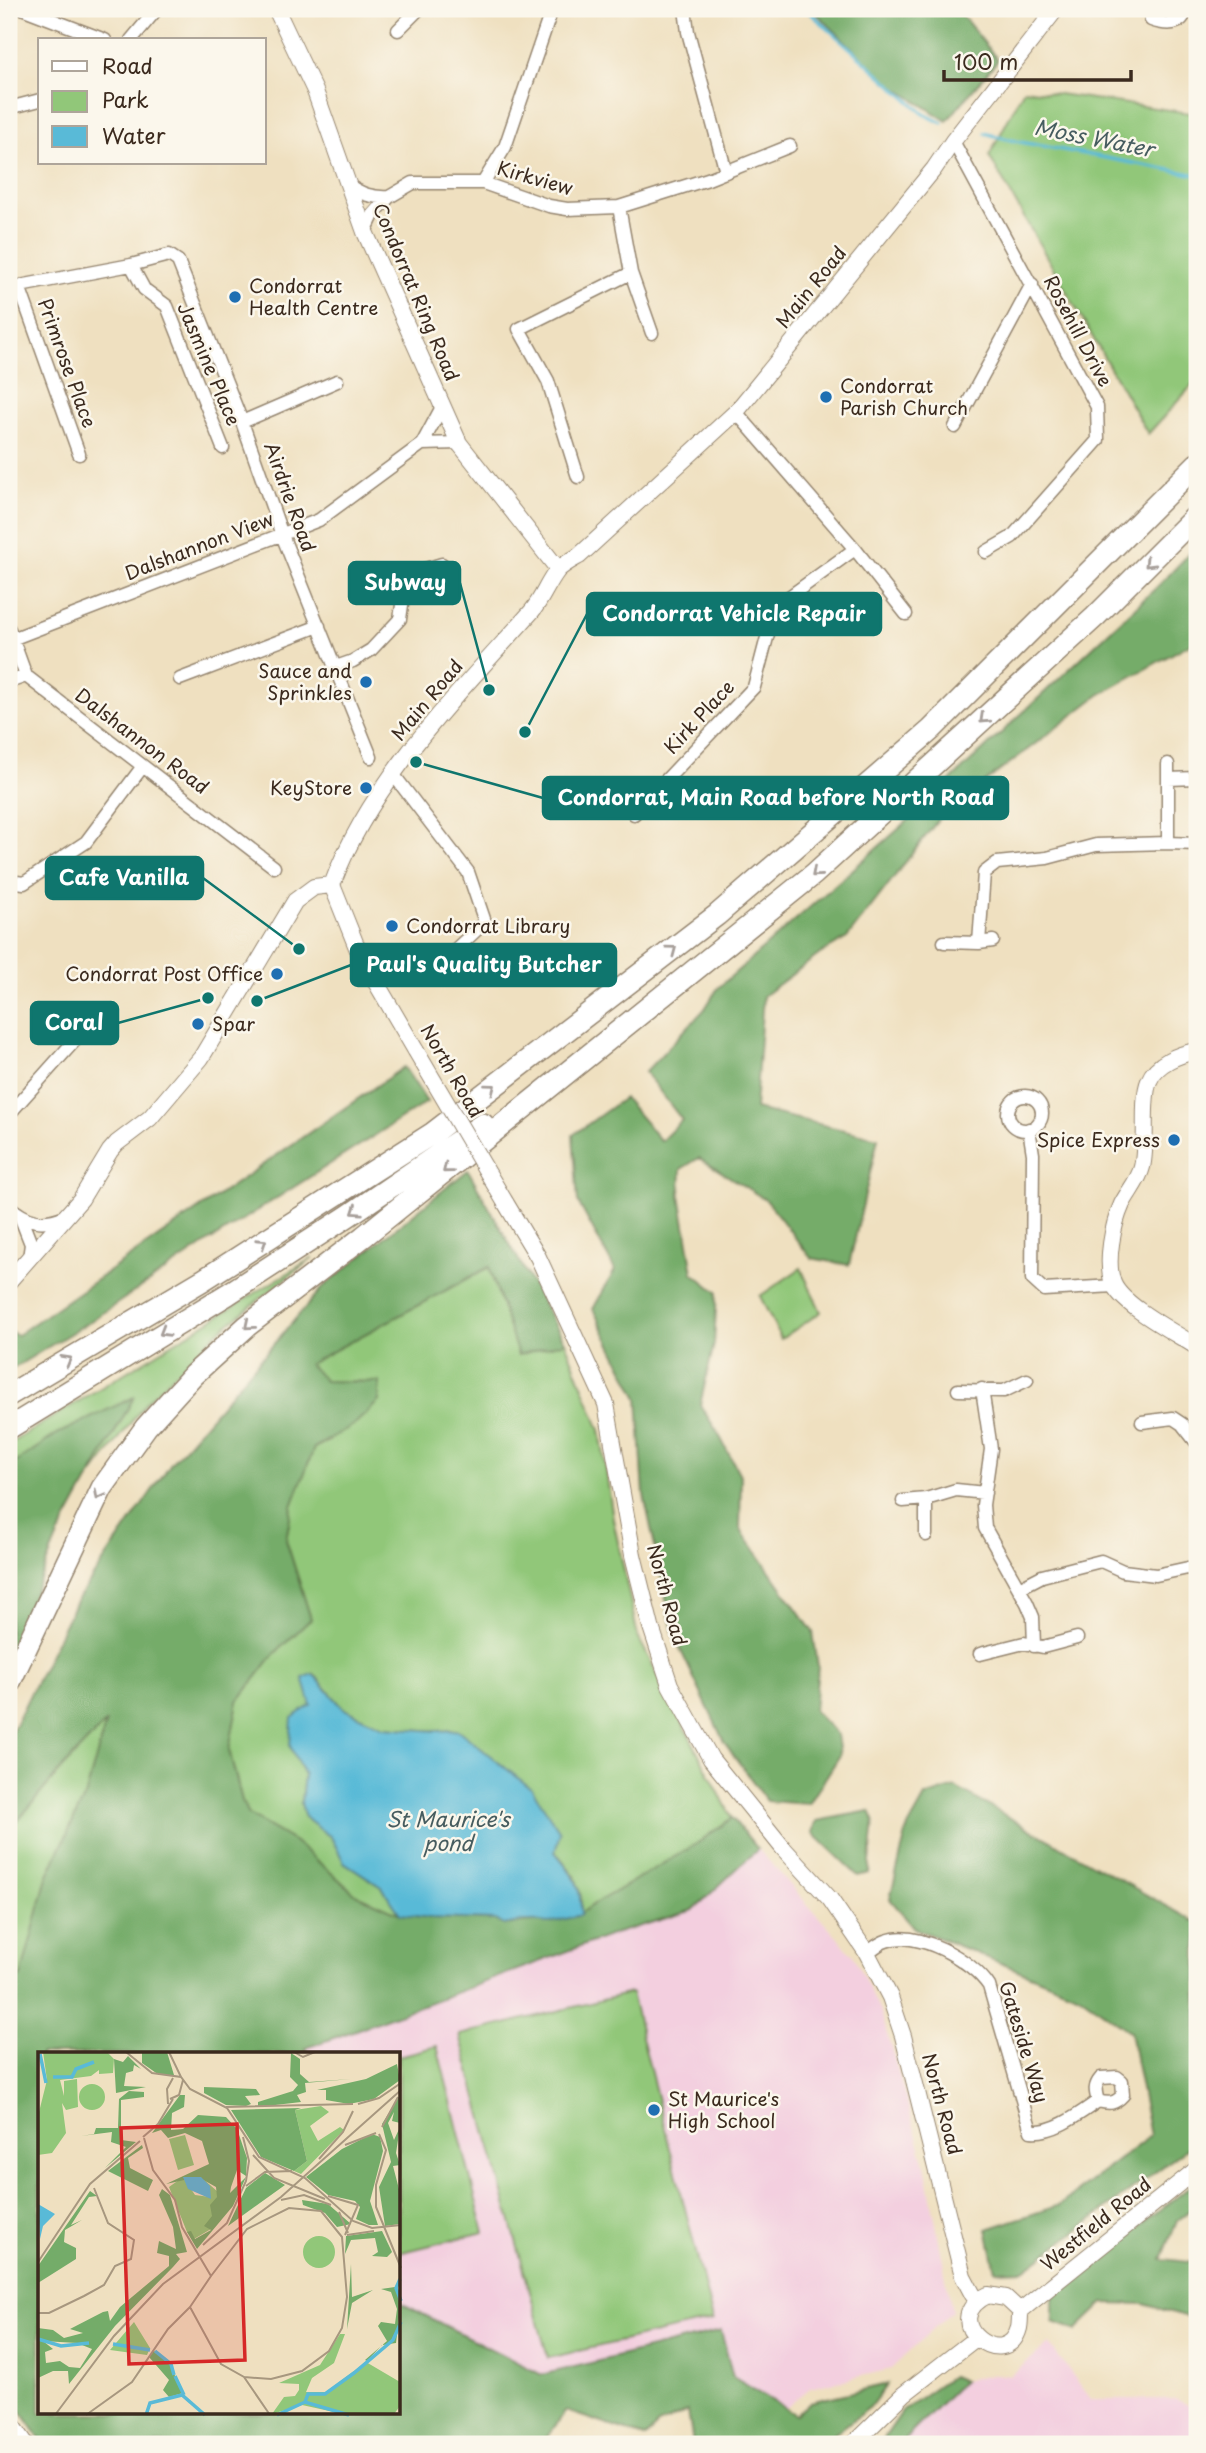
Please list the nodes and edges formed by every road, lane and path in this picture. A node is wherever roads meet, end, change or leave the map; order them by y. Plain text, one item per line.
1 (24, 9) edge
2 (157, 9) edge
3 (276, 9) edge
4 (419, 9) edge
5 (523, 9) edge
6 (685, 9) edge
7 (1056, 9) edge
8 (1149, 9) edge
9 (1186, 9) edge
10 (552, 11) edge
11 (398, 30) dead end
12 (101, 38) edge
13 (133, 38) edge
14 (38, 100) edge
15 (9, 107) edge
16 (953, 141) junction
17 (790, 146) dead end
18 (726, 172) junction
19 (483, 183) junction
20 (348, 185) junction
21 (388, 197) junction
22 (620, 207) junction
23 (365, 232) junction
24 (131, 265) junction
25 (631, 273) junction
26 (1032, 284) junction
27 (14, 287) edge
28 (652, 333) dead end
29 (337, 381) dead end
30 (443, 405) junction
31 (736, 412) junction
32 (242, 422) junction
33 (955, 427) dead end
34 (459, 443) junction
35 (422, 444) junction
36 (223, 448) dead end
37 (79, 454) dead end
38 (1197, 464) edge
39 (578, 477) dead end
40 (1197, 515) edge
41 (282, 535) junction
42 (855, 550) junction
43 (986, 551) dead end
44 (442, 564) dead end
45 (558, 569) junction
46 (906, 614) dead end
47 (319, 626) junction
48 (11, 634) edge
49 (336, 667) junction
50 (26, 676) junction
51 (180, 679) dead end
52 (9, 682) edge
53 (371, 757) dead end
54 (1168, 764) dead end
55 (142, 766) junction
56 (393, 774) junction
57 (1197, 778) edge
58 (1168, 779) junction
59 (634, 814) dead end
60 (1168, 843) junction
61 (1197, 844) edge
62 (274, 867) dead end
63 (9, 881) edge
64 (332, 885) junction
65 (993, 941) dead end
66 (944, 942) dead end
67 (979, 943) junction
68 (442, 962) dead end
69 (95, 1018) dead end
70 (614, 1033) junction
71 (1197, 1051) edge
72 (9, 1114) edge
73 (1029, 1129) dead end
74 (9, 1206) edge
75 (68, 1214) junction
76 (20, 1216) junction
77 (29, 1259) junction
78 (9, 1281) edge
79 (1114, 1286) junction
80 (1197, 1347) edge
81 (1027, 1380) dead end
82 (982, 1389) junction
83 (958, 1390) dead end
84 (9, 1395) edge
85 (1142, 1422) dead end
86 (9, 1428) edge
87 (1197, 1443) edge
88 (985, 1493) junction
89 (926, 1499) junction
90 (903, 1501) dead end
91 (926, 1535) dead end
92 (1197, 1566) edge
93 (1019, 1588) junction
94 (1077, 1638) dead end
95 (1034, 1646) junction
96 (980, 1654) dead end
97 (9, 1684) edge
98 (867, 1953) junction
99 (1098, 2101) dead end
100 (1197, 2169) edge
101 (979, 2300) junction
102 (1020, 2311) junction
103 (975, 2338) junction
104 (9, 2420) edge
105 (26, 2444) edge
106 (853, 2444) edge

1 - 12 street
2 - 13 street
3 - 20 main road, Condorrat Ring Road
4 - 11 street
5 - 10 street
6 - 18 street
7 - 16 main road, Main Road
8 - 9 street
10 - 19 street
14 - 15 street
16 - 26 street, Rosehill Drive
16 - 31 main road, Main Road
17 - 18 street, Kirkview
18 - 22 street, Kirkview
19 - 21 street, Kirkview
19 - 22 street, Kirkview
20 - 21 street
20 - 23 main road, Condorrat Ring Road
21 - 23 street
22 - 25 street
23 - 30 main road, Condorrat Ring Road
24 - 27 street
24 - 32 street, Airdrie Road
24 - 36 street, Jasmine Place
25 - 28 street
25 - 39 street
26 - 33 street
26 - 43 street, Rosehill Drive
27 - 37 street, Primrose Place
29 - 32 street
30 - 34 main road, Condorrat Ring Road
30 - 35 street, Dalshannon View
31 - 42 street
31 - 45 main road, Main Road
32 - 41 street, Airdrie Road
34 - 35 street
34 - 45 main road, Condorrat Ring Road
35 - 41 street, Dalshannon View
84 -> 38 highway
40 -> 70 highway
41 - 47 street, Airdrie Road
41 - 48 street, Dalshannon View
42 - 46 street
42 - 59 street, Kirk Place
44 - 49 street
45 - 56 main road, Main Road
47 - 49 street, Airdrie Road
47 - 51 street
48 - 50 street
49 - 53 street, Airdrie Road
50 - 52 street
50 - 55 street, Dalshannon Road
54 - 58 street
55 - 62 street, Dalshannon Road
55 - 63 street
56 - 64 main road, Main Road
56 - 68 street
57 - 58 street
58 - 60 street
60 - 61 street
60 - 67 street
64 - 75 main road
64 - 98 main road, North Road, bridge
65 - 67 street
66 - 67 street
69 - 72 street
70 -> 86 highway
70 -> 97 highway
71 - 79 main road
73 - 79 street
74 - 76 street
75 - 76 street
75 - 77 main road
76 - 77 street
77 - 78 main road
79 - 80 main road
81 - 82 street
82 - 83 street
82 - 88 street
85 - 87 street
88 - 89 street
88 - 93 street
89 - 90 street
89 - 91 street
92 - 93 street
93 - 95 street
94 - 95 street
95 - 96 street
98 - 99 street, Gateside Way
98 - 101 main road, North Road
100 - 102 main road, Westfield Road
101 - 102 main road
101 - 103 main road
102 - 103 main road
103 - 106 main road
104 - 105 main road

